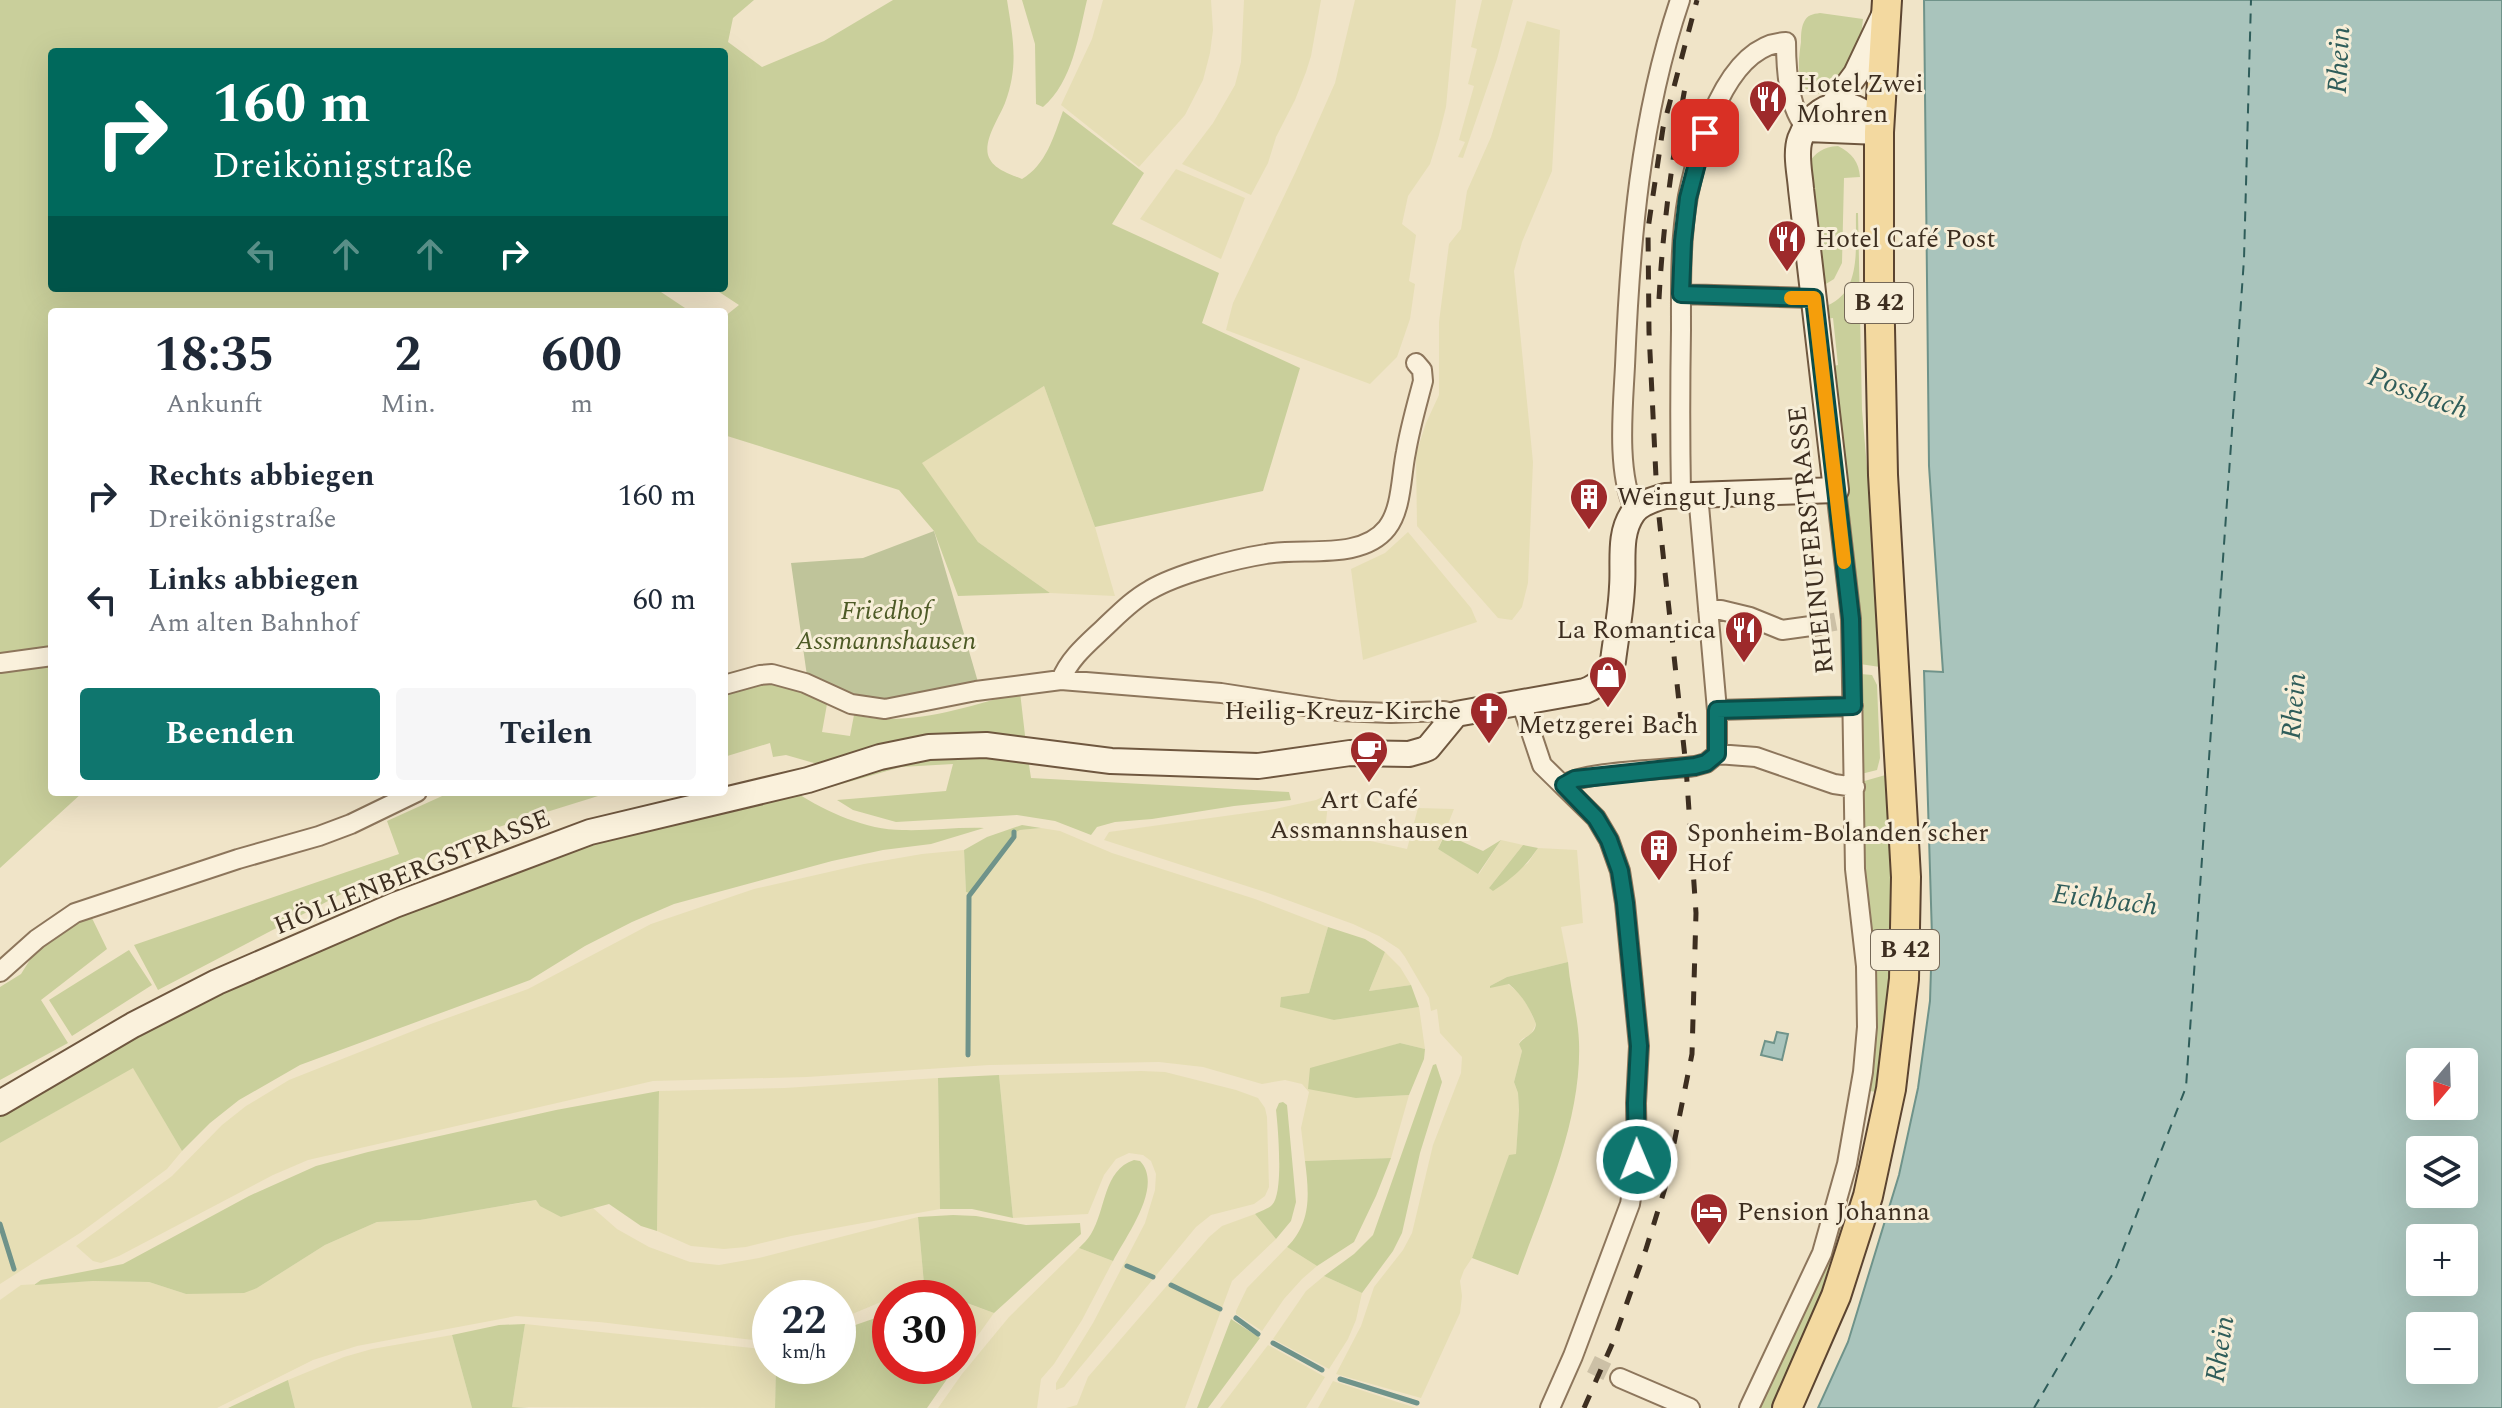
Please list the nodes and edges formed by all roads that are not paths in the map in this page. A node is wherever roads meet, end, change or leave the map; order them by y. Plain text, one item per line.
1 (1680, 0) edge
2 (1887, 5) edge
3 (1833, 105) junction
4 (1807, 129) junction
5 (1879, 132) junction
6 (1681, 294) junction
7 (1814, 298) junction
8 (1416, 363) dead end
9 (1836, 490) junction
10 (1689, 494) junction
11 (1635, 510) junction
12 (1708, 610) junction
13 (1818, 625) tunnel mouth
14 (48, 657) edge
15 (0, 663) edge
16 (1061, 680) junction
17 (728, 684) edge
18 (1521, 702) junction
19 (1853, 706) junction
20 (1717, 710) junction
21 (1456, 714) junction
22 (1717, 754) junction
23 (1564, 785) junction
24 (1855, 787) junction
25 (409, 796) edge
26 (0, 972) edge
27 (0, 1103) edge
28 (1573, 1356) junction
29 (1591, 1364) tunnel mouth
30 (1620, 1378) tunnel mouth
31 (1550, 1408) edge
32 (1690, 1408) edge
33 (1749, 1408) edge
34 (1787, 1408) edge

1 - 11 street
2 - 3 main road
2 - 5 main road, B 42
3 - 4 main road
3 - 5 main road
4 - 5 main road
4 - 6 street
4 - 7 main road, RHEINUFERSTRASSE
5 - 34 main road, B 42
6 - 7 street
6 - 10 street
7 - 9 main road, RHEINUFERSTRASSE
8 - 16 street
9 - 10 main road
9 - 19 street, RHEINUFERSTRASSE
10 - 11 main road
10 - 12 street
11 - 18 main road
12 - 13 street
12 - 20 street
14 - 15 street
16 - 17 street
16 - 21 street
18 - 21 main road
18 - 23 street
19 - 20 street
19 - 24 street, RHEINUFERSTRASSE
20 - 22 street
21 - 27 main road, HÖLLENBERGSTRASSE
22 - 23 street
22 - 24 street
23 - 28 street
24 - 33 street, RHEINUFERSTRASSE
25 - 26 street
28 - 29 street
28 - 31 street
30 - 32 street

